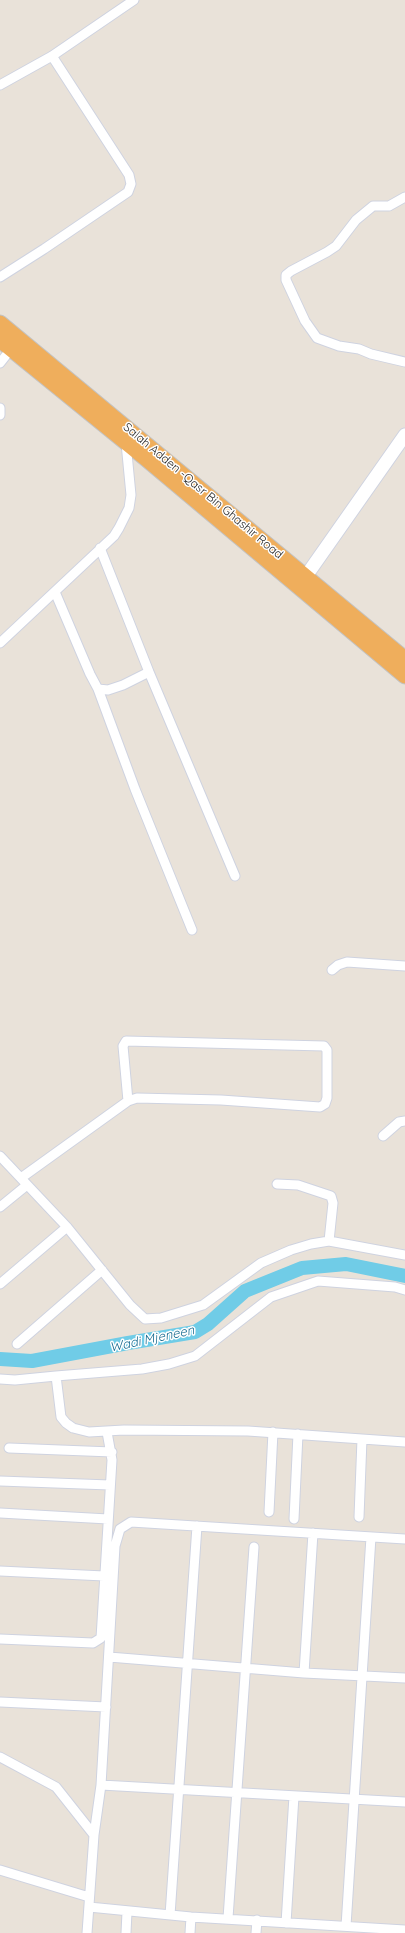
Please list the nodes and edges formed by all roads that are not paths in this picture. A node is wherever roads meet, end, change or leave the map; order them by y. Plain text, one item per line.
1 (134, 0) edge
2 (52, 56) junction
3 (0, 85) edge
4 (405, 197) edge
5 (0, 277) edge
6 (0, 323) edge
7 (6, 345) edge
8 (0, 362) edge
9 (405, 362) edge
10 (0, 408) edge
11 (0, 415) edge
12 (405, 436) edge
13 (126, 443) junction
14 (100, 548) junction
15 (306, 576) junction
16 (55, 592) junction
17 (0, 643) edge
18 (405, 659) edge
19 (149, 672) junction
20 (405, 676) edge
21 (98, 689) junction
22 (235, 876) dead end
23 (192, 930) dead end
24 (405, 966) edge
25 (332, 970) dead end
26 (128, 1101) junction
27 (405, 1121) edge
28 (383, 1136) dead end
29 (0, 1156) edge
30 (24, 1181) junction
31 (277, 1184) dead end
32 (0, 1207) edge
33 (67, 1226) junction
34 (329, 1241) junction
35 (405, 1255) edge
36 (102, 1270) junction
37 (0, 1284) edge
38 (405, 1290) edge
39 (18, 1344) dead end
40 (56, 1376) junction
41 (0, 1379) edge
42 (107, 1432) junction
43 (273, 1432) junction
44 (298, 1434) junction
45 (362, 1439) junction
46 (405, 1442) edge
47 (8, 1448) dead end
48 (112, 1452) junction
49 (0, 1481) edge
50 (110, 1485) junction
51 (269, 1512) dead end
52 (0, 1513) edge
53 (359, 1516) dead end
54 (108, 1519) junction
55 (294, 1519) dead end
56 (197, 1526) junction
57 (313, 1533) junction
58 (371, 1537) junction
59 (405, 1539) edge
60 (254, 1547) dead end
61 (0, 1571) edge
62 (104, 1576) junction
63 (0, 1639) edge
64 (109, 1657) junction
65 (186, 1662) junction
66 (245, 1668) junction
67 (304, 1673) junction
68 (362, 1676) junction
69 (405, 1678) edge
70 (0, 1702) edge
71 (106, 1707) junction
72 (0, 1757) edge
73 (101, 1785) junction
74 (178, 1789) junction
75 (237, 1792) junction
76 (294, 1796) junction
77 (354, 1800) junction
78 (405, 1802) edge
79 (94, 1835) junction
80 (0, 1870) edge
81 (89, 1897) junction
82 (89, 1907) junction
83 (127, 1912) junction
84 (170, 1915) junction
85 (191, 1917) junction
86 (228, 1918) junction
87 (257, 1920) junction
88 (286, 1923) junction
89 (346, 1926) junction
90 (317, 1929) edge
91 (405, 1930) edge
92 (88, 1933) edge
93 (126, 1933) edge
94 (190, 1933) edge
95 (256, 1933) edge

1 - 2 street
2 - 3 street
2 - 5 street
4 - 9 street
6 - 15 highway, Salah Adden -Qasr Bin Ghashir Road
7 - 8 street
7 - 13 highway
10 - 11 street
12 - 15 main road
13 - 14 street
13 - 20 highway
14 - 16 street
14 - 19 street
15 - 18 highway, Salah Adden -Qasr Bin Ghashir Road
16 - 17 street
16 - 21 street
19 - 21 street
19 - 22 street
21 - 23 street
24 - 25 street
26 - 26 street
26 - 30 street
27 - 28 street
29 - 30 street
30 - 32 street
30 - 33 street
31 - 34 street
33 - 36 street
33 - 37 street
34 - 35 street
34 - 36 street
36 - 39 street
38 - 40 street
40 - 41 street
40 - 42 street
42 - 43 street
42 - 48 street
43 - 44 street
43 - 51 street
44 - 45 street
44 - 55 street
45 - 46 street
45 - 53 street
47 - 48 street
48 - 50 street
49 - 50 street
50 - 54 street
52 - 54 street
54 - 62 street
56 - 57 street
56 - 64 street
56 - 65 street
57 - 58 street
57 - 67 street
58 - 59 street
58 - 68 street
60 - 66 street
61 - 62 street
62 - 63 street
64 - 65 street
64 - 71 street
65 - 66 street
65 - 74 street
66 - 67 street
66 - 75 street
67 - 68 street
68 - 69 street
68 - 77 street
70 - 71 street
71 - 73 street
72 - 79 street
73 - 74 street
73 - 79 street
74 - 75 street
74 - 84 street
75 - 76 street
75 - 86 street
76 - 77 street
76 - 88 street
77 - 78 street
77 - 89 street
79 - 81 street
80 - 81 street
81 - 82 street
82 - 83 street
82 - 92 street
83 - 84 street
83 - 93 street
84 - 85 street
85 - 86 street
85 - 94 street
86 - 87 street
87 - 88 street
87 - 95 street
88 - 90 street
89 - 90 street
89 - 91 street

